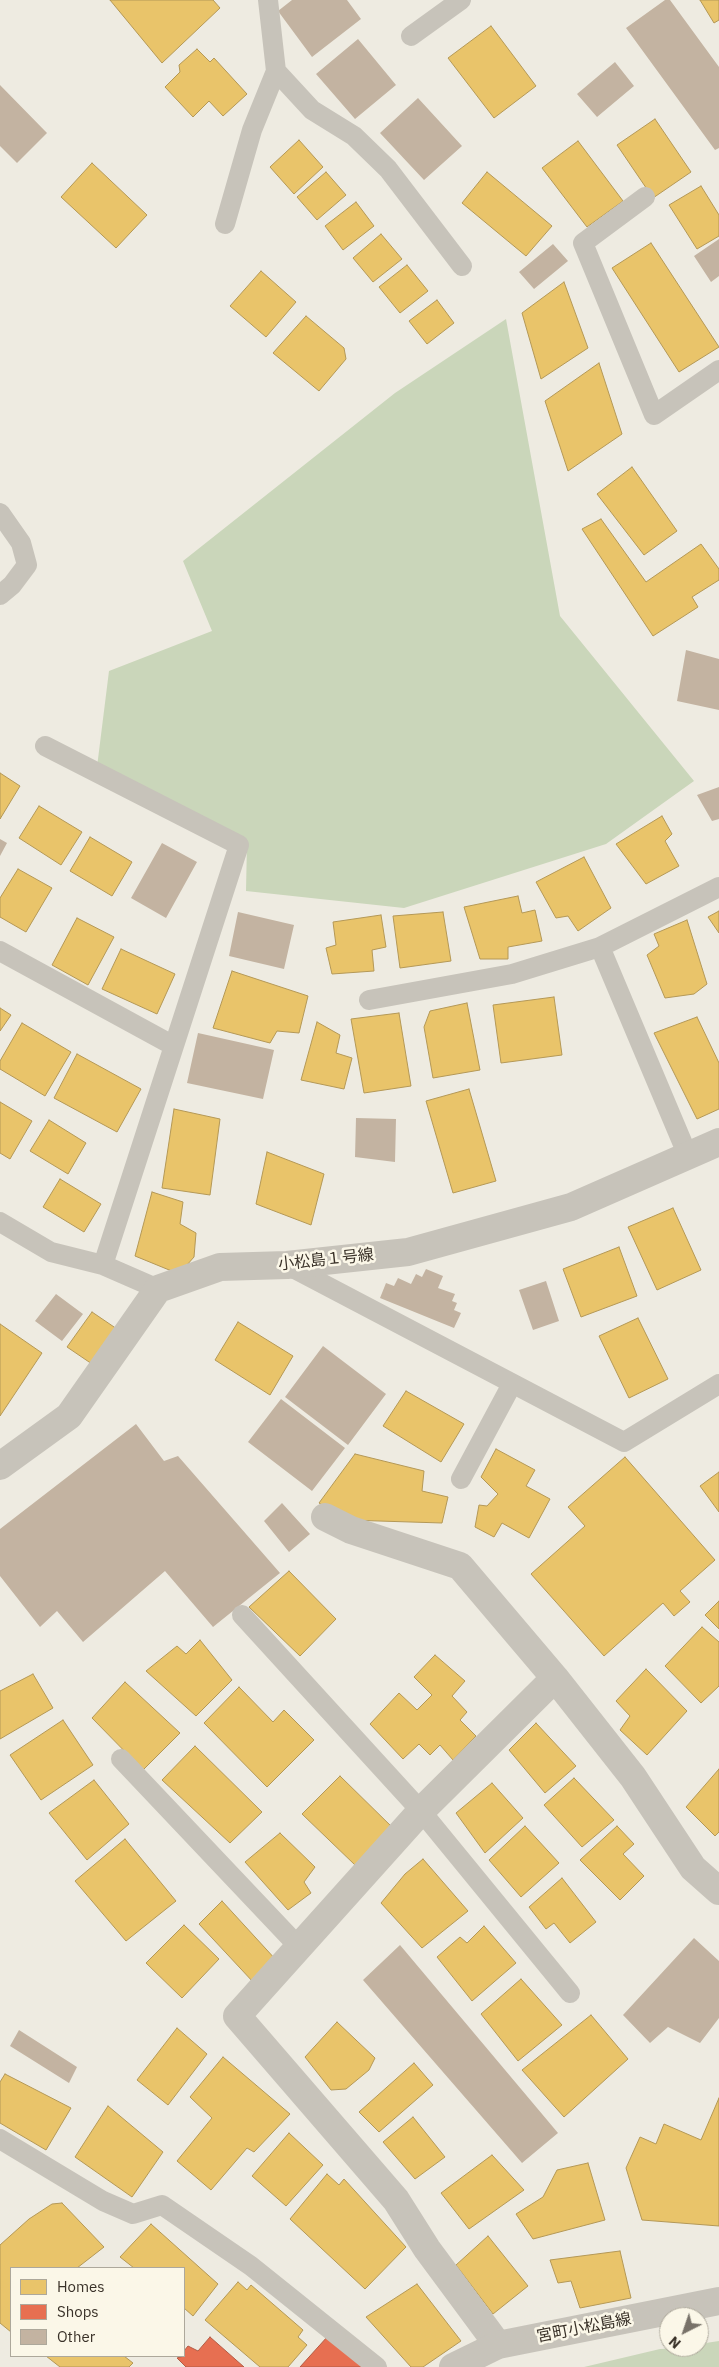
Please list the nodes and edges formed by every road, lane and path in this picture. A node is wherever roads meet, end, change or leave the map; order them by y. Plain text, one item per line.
1 (268, 0) edge
2 (461, 0) edge
3 (411, 36) dead end
4 (276, 71) junction
5 (645, 197) dead end
6 (225, 224) dead end
7 (462, 266) dead end
8 (719, 370) edge
9 (0, 513) edge
10 (0, 595) edge
11 (45, 746) dead end
12 (719, 888) edge
13 (600, 947) junction
14 (0, 951) edge
15 (369, 1000) dead end
16 (174, 1046) junction
17 (719, 1142) edge
18 (688, 1156) junction
19 (0, 1222) edge
20 (102, 1265) junction
21 (287, 1266) junction
22 (158, 1289) junction
23 (512, 1384) junction
24 (719, 1384) edge
25 (0, 1466) edge
26 (461, 1479) dead end
27 (325, 1518) dead end
28 (242, 1615) dead end
29 (555, 1678) junction
30 (121, 1759) dead end
31 (420, 1811) junction
32 (719, 1891) edge
33 (298, 1946) junction
34 (570, 1993) dead end
35 (0, 2139) edge
36 (719, 2300) edge
37 (498, 2345) junction
38 (377, 2367) edge
39 (453, 2367) edge

1 - 4 lane
2 - 3 lane
4 - 6 lane
4 - 7 lane
5 - 8 lane
9 - 10 lane
11 - 16 lane
12 - 13 lane
13 - 15 lane
13 - 18 lane
14 - 16 lane
16 - 20 lane
17 - 18 street, 小松島１号線
18 - 21 street, 小松島１号線
19 - 20 lane
20 - 22 lane
21 - 22 street, 小松島１号線
21 - 23 lane
22 - 25 street
23 - 24 lane
23 - 26 lane
27 - 29 street
28 - 31 lane
29 - 31 street
29 - 32 street
30 - 33 lane
31 - 33 street
31 - 34 lane
33 - 37 street
35 - 38 lane
36 - 37 street, 宮町小松島線
37 - 39 street, 宮町小松島線

